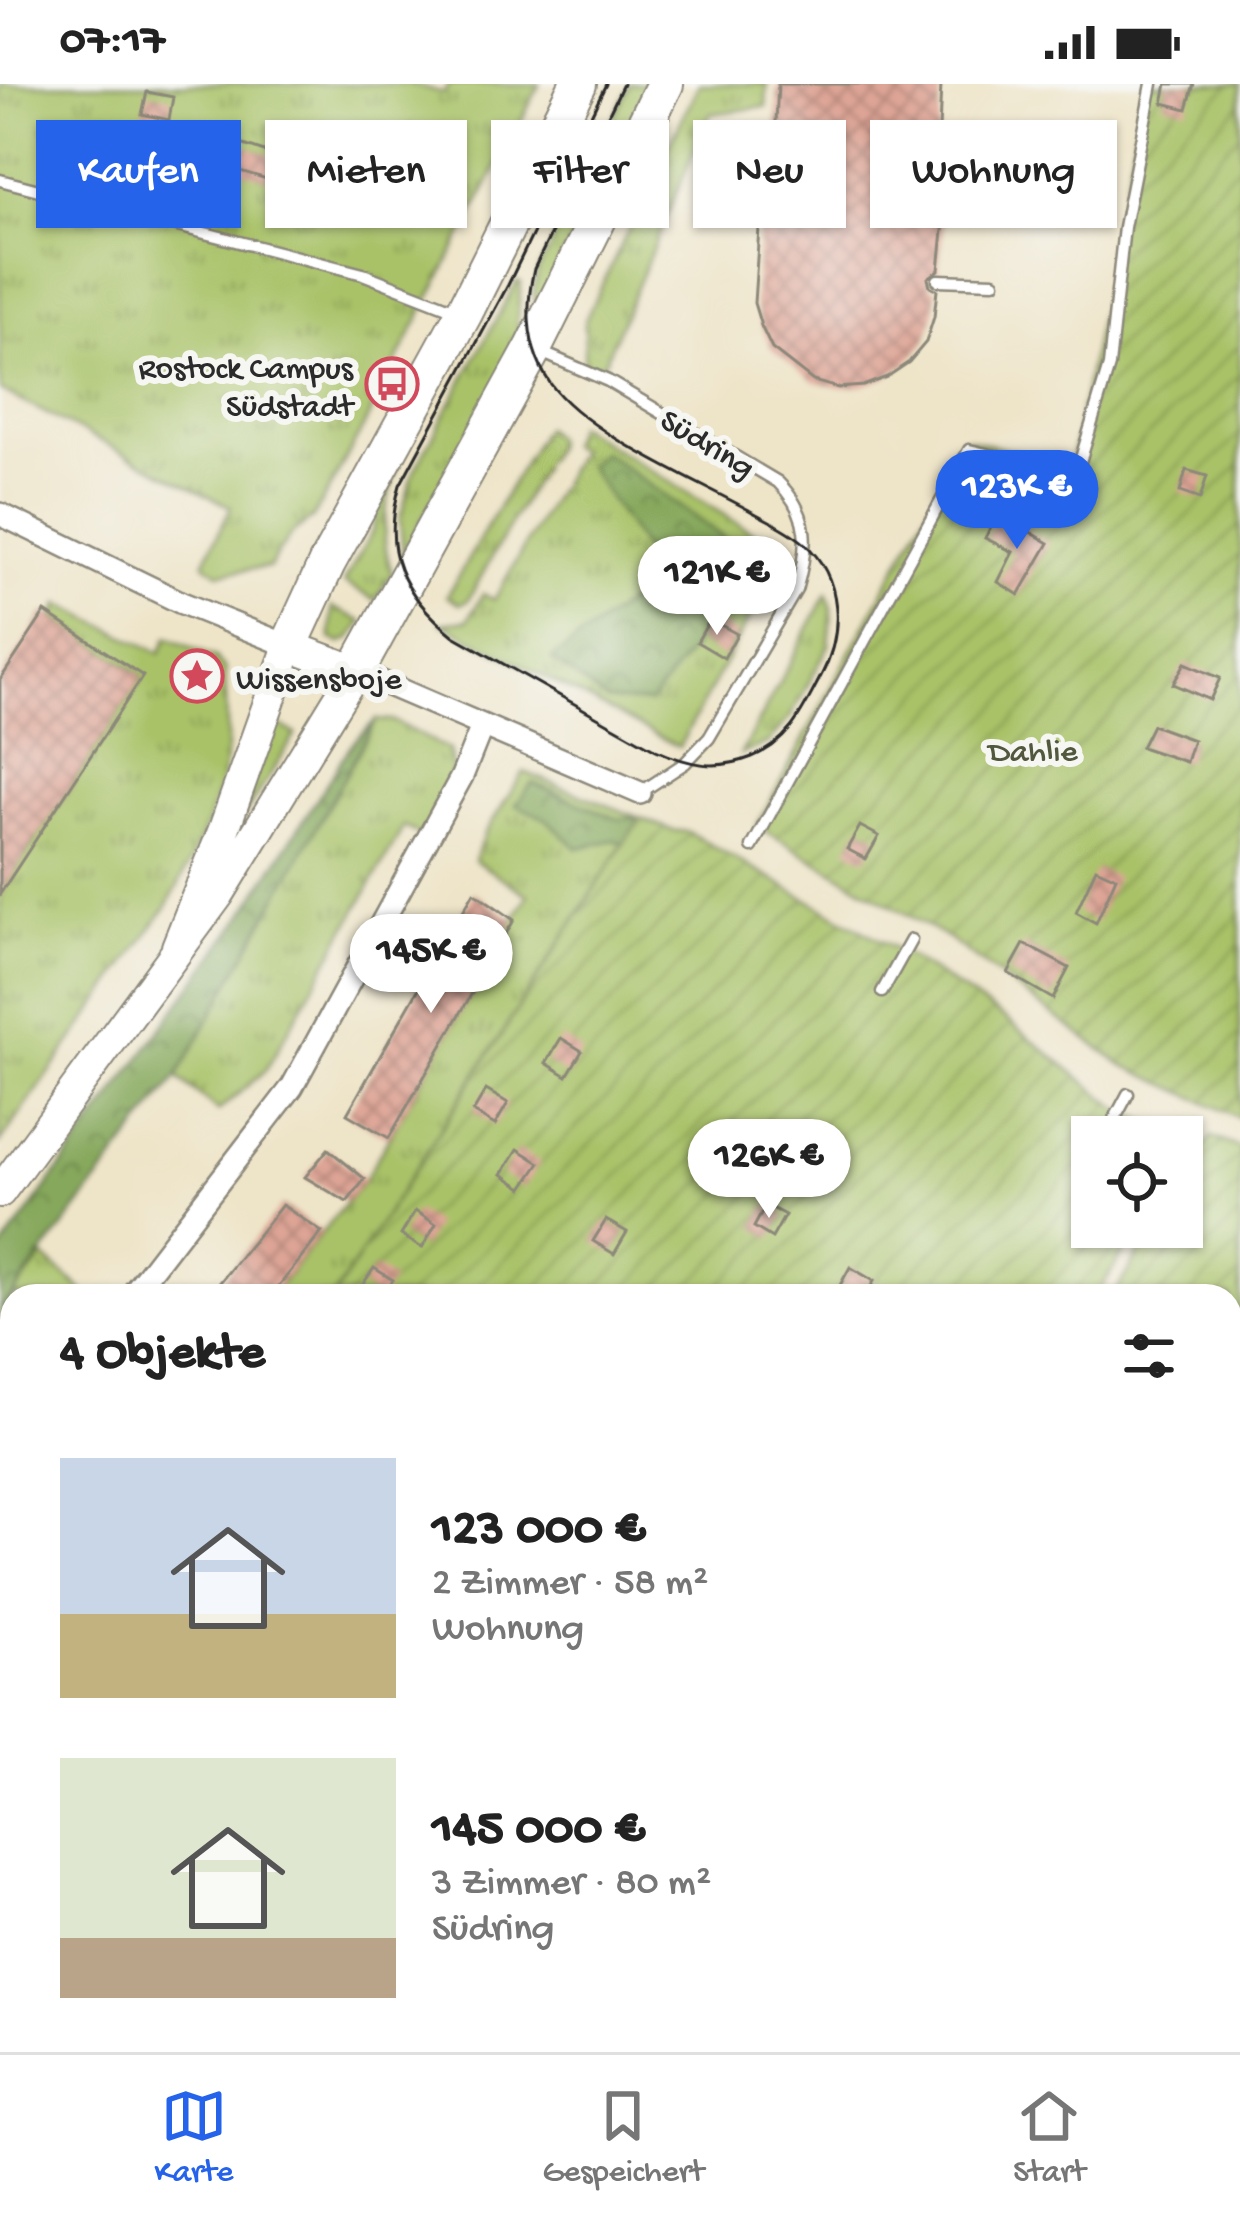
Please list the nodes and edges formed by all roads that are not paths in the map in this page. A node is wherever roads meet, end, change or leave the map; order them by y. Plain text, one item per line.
1 (578, 84) edge
2 (665, 84) edge
3 (1152, 84) edge
4 (0, 180) edge
5 (938, 280) dead end
6 (994, 282) dead end
7 (464, 314) junction
8 (533, 349) junction
9 (0, 514) edge
10 (289, 646) junction
11 (356, 671) junction
12 (482, 725) junction
13 (640, 793) joint
14 (752, 848) dead end
15 (911, 940) dead end
16 (177, 947) junction
17 (882, 992) dead end
18 (1128, 1094) dead end
19 (1116, 1116) edge
20 (0, 1192) edge
21 (140, 1284) edge

1 - 7 main road
2 - 8 main road
3 - 14 lane
4 - 7 lane
5 - 6 lane
7 - 10 main road
8 - 11 main road
8 - 13 lane, Südring
9 - 10 street
10 - 11 main road, Südring
10 - 16 main road
11 - 12 street, Südring
11 - 16 main road
12 - 13 street, Südring
12 - 21 street
15 - 17 lane
16 - 20 main road
18 - 19 lane

